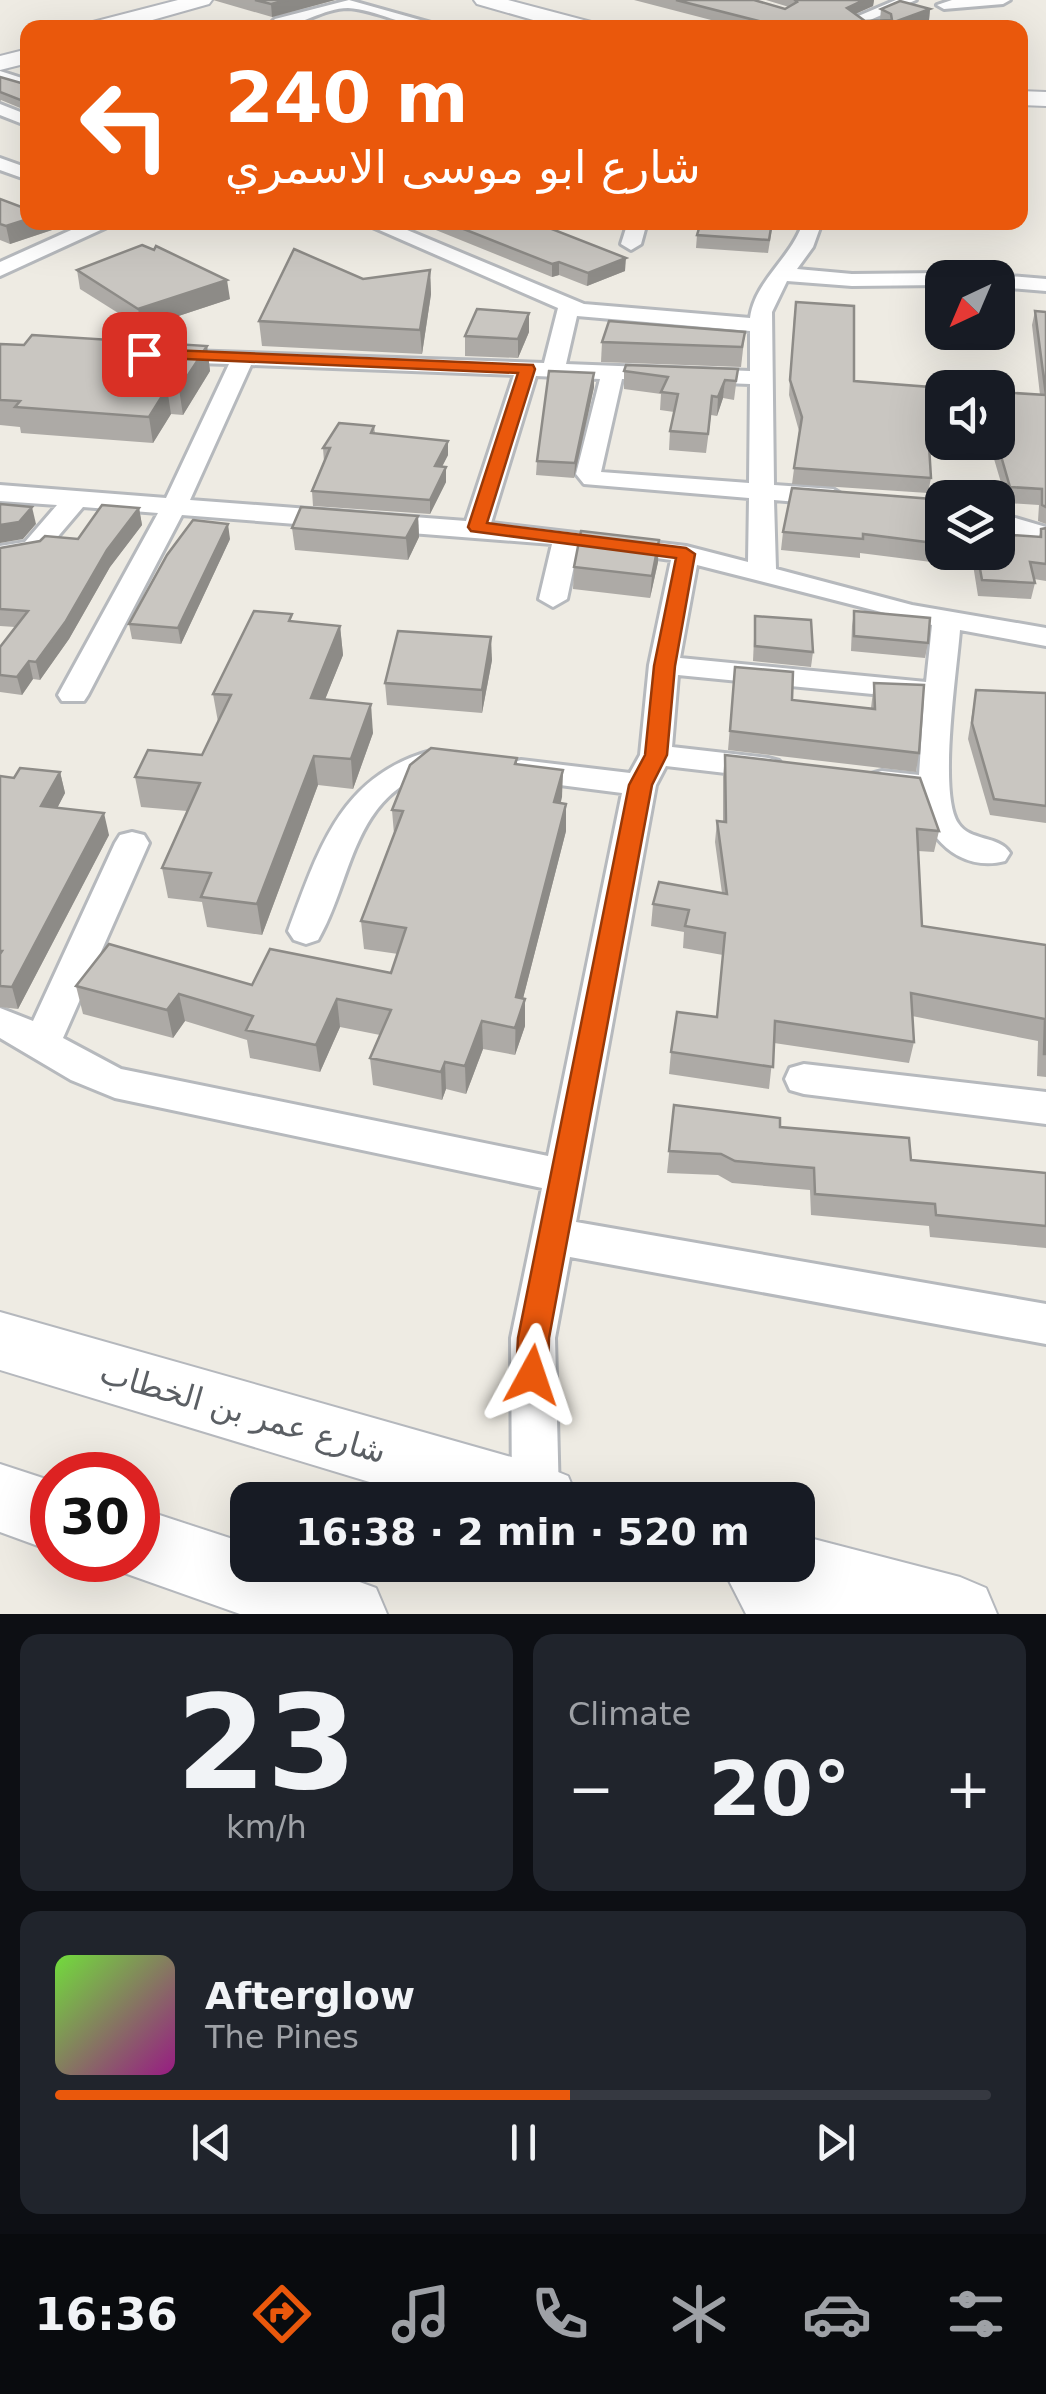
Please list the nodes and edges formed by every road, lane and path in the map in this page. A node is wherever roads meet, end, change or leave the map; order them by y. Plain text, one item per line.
1 (909, 0) edge
2 (1003, 0) edge
3 (211, 2) edge
4 (474, 2) edge
5 (944, 8) edge
6 (309, 14) junction
7 (400, 18) junction
8 (133, 20) edge
9 (158, 20) edge
10 (287, 20) edge
11 (328, 20) edge
12 (393, 20) edge
13 (407, 20) edge
14 (527, 20) edge
15 (552, 20) edge
16 (856, 20) edge
17 (58, 230) edge
18 (87, 230) edge
19 (389, 230) edge
20 (635, 230) edge
21 (810, 230) edge
22 (71, 236) junction
23 (631, 244) dead end
24 (4, 264) edge
25 (782, 274) junction
26 (925, 279) edge
27 (1015, 282) edge
28 (1046, 285) edge
29 (569, 307) junction
30 (762, 325) junction
31 (144, 354) edge
32 (244, 358) junction
33 (527, 369) junction
34 (553, 370) junction
35 (612, 371) junction
36 (761, 378) junction
37 (0, 492) edge
38 (762, 492) junction
39 (857, 499) edge
40 (74, 500) junction
41 (174, 506) junction
42 (477, 527) junction
43 (1015, 527) edge
44 (1046, 535) edge
45 (567, 536) junction
46 (0, 554) edge
47 (686, 554) junction
48 (762, 571) junction
49 (553, 599) dead end
50 (947, 620) junction
51 (1046, 637) edge
52 (664, 666) junction
53 (940, 692) junction
54 (73, 695) dead end
55 (648, 770) junction
56 (806, 772) edge
57 (843, 777) edge
58 (937, 788) junction
59 (132, 844) dead end
60 (993, 852) dead end
61 (306, 931) dead end
62 (0, 1022) edge
63 (42, 1042) junction
64 (804, 1079) dead end
65 (1046, 1108) edge
66 (566, 1176) junction
67 (555, 1236) junction
68 (1046, 1324) edge
69 (0, 1341) edge
70 (481, 1482) edge
71 (538, 1482) edge
72 (0, 1498) edge
73 (30, 1508) edge
74 (160, 1551) edge
75 (815, 1580) edge
76 (770, 1582) edge
77 (884, 1605) edge
78 (350, 1614) edge
79 (783, 1614) edge
80 (960, 1614) edge

1 - 16 street
2 - 5 street
3 - 8 street
3 - 9 street
4 - 14 street
4 - 15 street
6 - 7 street
6 - 10 street
6 - 11 street
7 - 12 street
7 - 13 street
17 - 22 street
18 - 22 street
19 - 29 street
20 - 23 street
21 - 25 street
22 - 24 street
25 - 26 street
25 - 30 street
27 - 28 street
29 - 30 street
29 - 34 street
30 - 36 street
31 - 32 street
32 - 33 street
32 - 41 street
33 - 34 street
33 - 42 street
34 - 35 street
35 - 36 street
35 - 38 street
36 - 38 street
37 - 40 street
38 - 39 street
38 - 48 street
40 - 41 street
40 - 46 street
41 - 42 street
41 - 54 street
42 - 45 street
43 - 44 street
45 - 47 street
45 - 49 street
47 - 48 street
47 - 52 street
48 - 50 street
50 - 51 street
50 - 53 street
52 - 53 street
52 - 55 street
53 - 58 street
55 - 56 street
55 - 61 street
55 - 66 street
57 - 58 street
58 - 60 street
59 - 63 street
62 - 63 street
63 - 66 street
64 - 65 street
66 - 67 street
67 - 68 street
67 - 71 street
69 - 70 street, شارع عمر بن الخطاب
72 - 73 street
74 - 78 street
75 - 77 street
76 - 79 street
77 - 80 street

